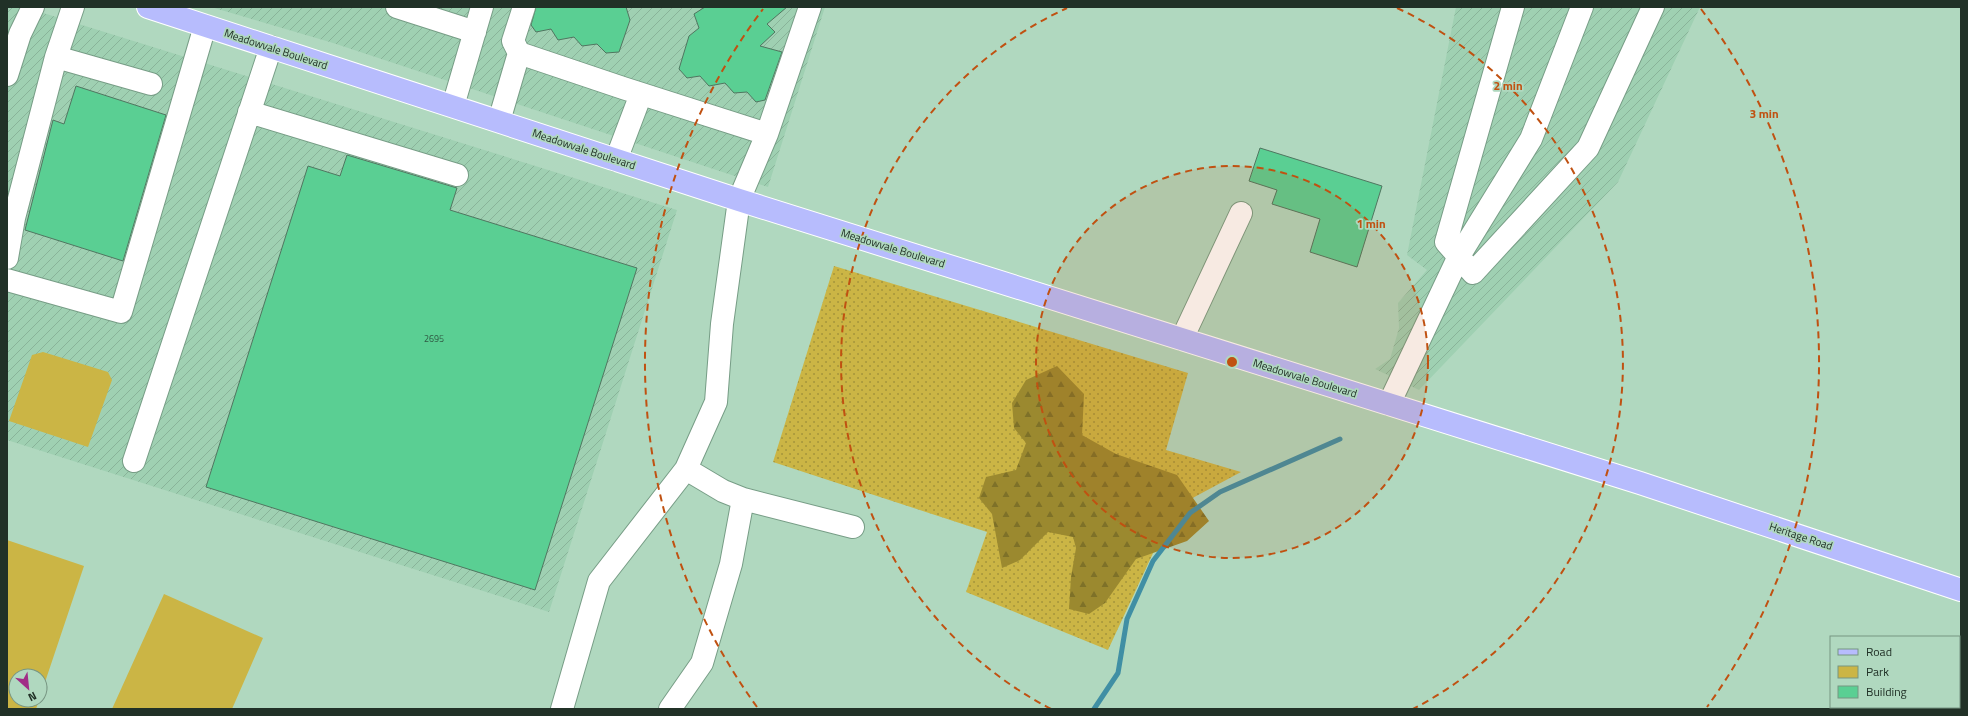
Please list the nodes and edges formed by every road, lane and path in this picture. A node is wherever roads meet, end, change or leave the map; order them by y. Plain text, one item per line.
1 (33, 7) edge
2 (73, 7) edge
3 (148, 7) edge
4 (397, 7) edge
5 (482, 7) edge
6 (524, 7) edge
7 (810, 7) edge
8 (1513, 7) edge
9 (1582, 7) edge
10 (1653, 7) edge
11 (205, 26) junction
12 (14, 32) edge
13 (475, 32) junction
14 (271, 47) junction
15 (519, 53) junction
16 (56, 57) junction
17 (7, 75) edge
18 (151, 84) dead end
19 (641, 94) junction
20 (453, 106) junction
21 (249, 112) junction
22 (499, 121) junction
23 (767, 134) junction
24 (616, 160) junction
25 (457, 175) dead end
26 (739, 200) junction
27 (1241, 213) dead end
28 (1458, 256) junction
29 (7, 258) edge
30 (7, 280) edge
31 (1182, 339) junction
32 (1389, 404) junction
33 (134, 461) dead end
34 (686, 469) junction
35 (1640, 483) joint
36 (743, 499) junction
37 (853, 527) dead end
38 (1961, 590) edge
39 (562, 709) edge
40 (670, 709) edge

1 - 12 lane
2 - 16 lane
3 - 11 main road, Meadowvale Boulevard
4 - 13 lane
5 - 13 lane
6 - 15 lane
7 - 23 lane
8 - 28 lane
9 - 28 lane
10 - 28 lane
11 - 14 main road, Meadowvale Boulevard
11 - 30 lane
12 - 17 lane
13 - 20 lane
14 - 20 main road, Meadowvale Boulevard
14 - 21 lane
15 - 19 lane
15 - 22 lane
16 - 18 lane
16 - 29 lane
19 - 23 lane
19 - 24 lane
20 - 22 main road, Meadowvale Boulevard
21 - 25 lane
21 - 33 lane
22 - 24 main road, Meadowvale Boulevard
23 - 26 lane
24 - 26 main road, Meadowvale Boulevard
26 - 31 main road, Meadowvale Boulevard
26 - 34 lane
27 - 31 lane
28 - 32 lane
31 - 32 main road, Meadowvale Boulevard
32 - 35 main road, Meadowvale Boulevard
34 - 36 lane
34 - 39 lane
35 - 38 main road, Heritage Road
36 - 37 lane
36 - 40 lane

